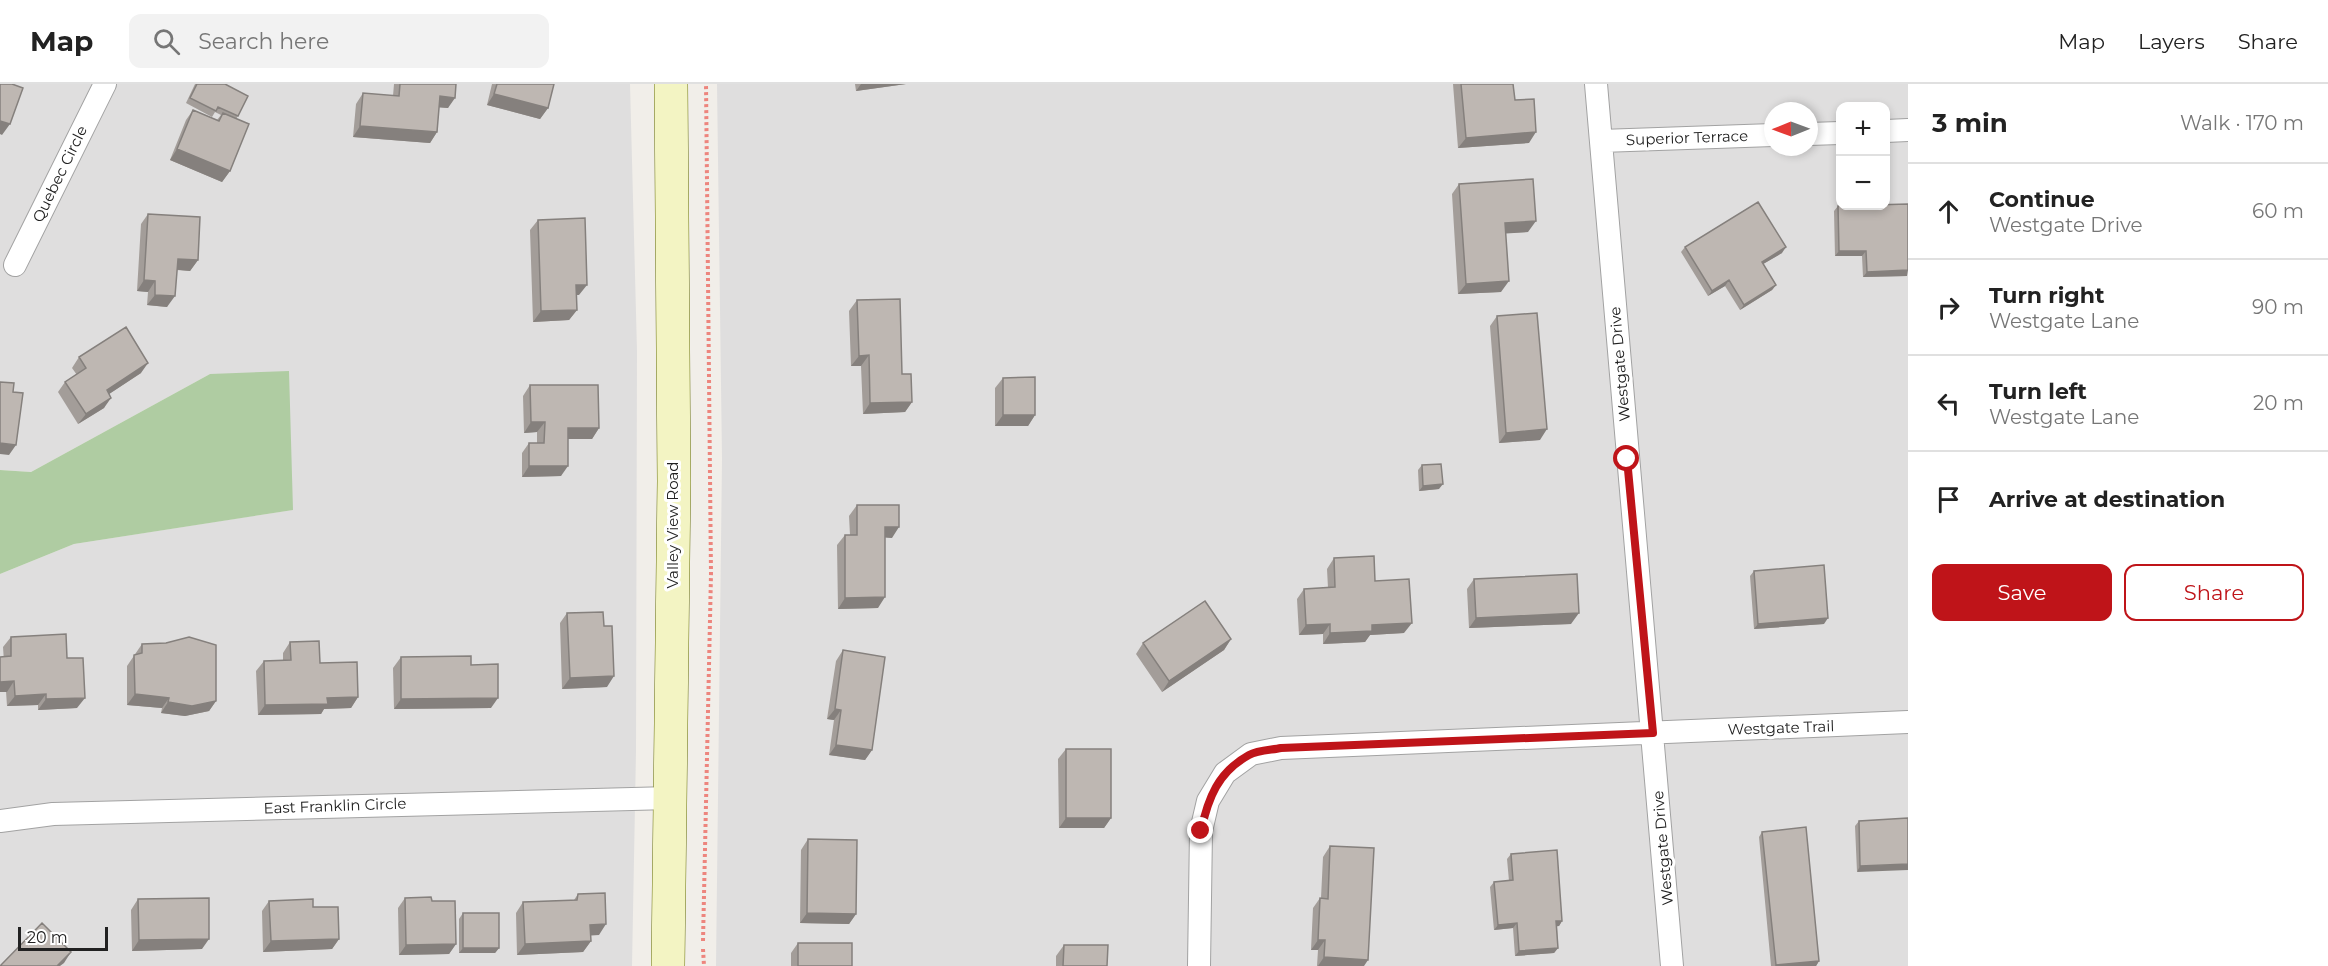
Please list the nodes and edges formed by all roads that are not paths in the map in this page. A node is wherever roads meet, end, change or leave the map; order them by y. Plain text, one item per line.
1 (105, 84) edge
2 (670, 84) edge
3 (1596, 84) edge
4 (1908, 130) edge
5 (1890, 131) edge
6 (1836, 133) edge
7 (1818, 134) edge
8 (1764, 135) edge
9 (1601, 141) junction
10 (15, 265) dead end
11 (1908, 722) edge
12 (1653, 733) junction
13 (670, 798) junction
14 (0, 821) edge
15 (668, 966) edge
16 (1199, 966) edge
17 (1672, 966) edge

1 - 10 street, Quebec Circle
2 - 13 main road, Valley View Road
3 - 9 street, Westgate Drive
4 - 5 street
6 - 7 street
8 - 9 street, Superior Terrace
9 - 12 street, Westgate Drive
11 - 12 street, Westgate Trail
12 - 16 street, Westgate Trail
12 - 17 street, Westgate Drive
13 - 14 street, East Franklin Circle
13 - 15 main road, Valley View Road

